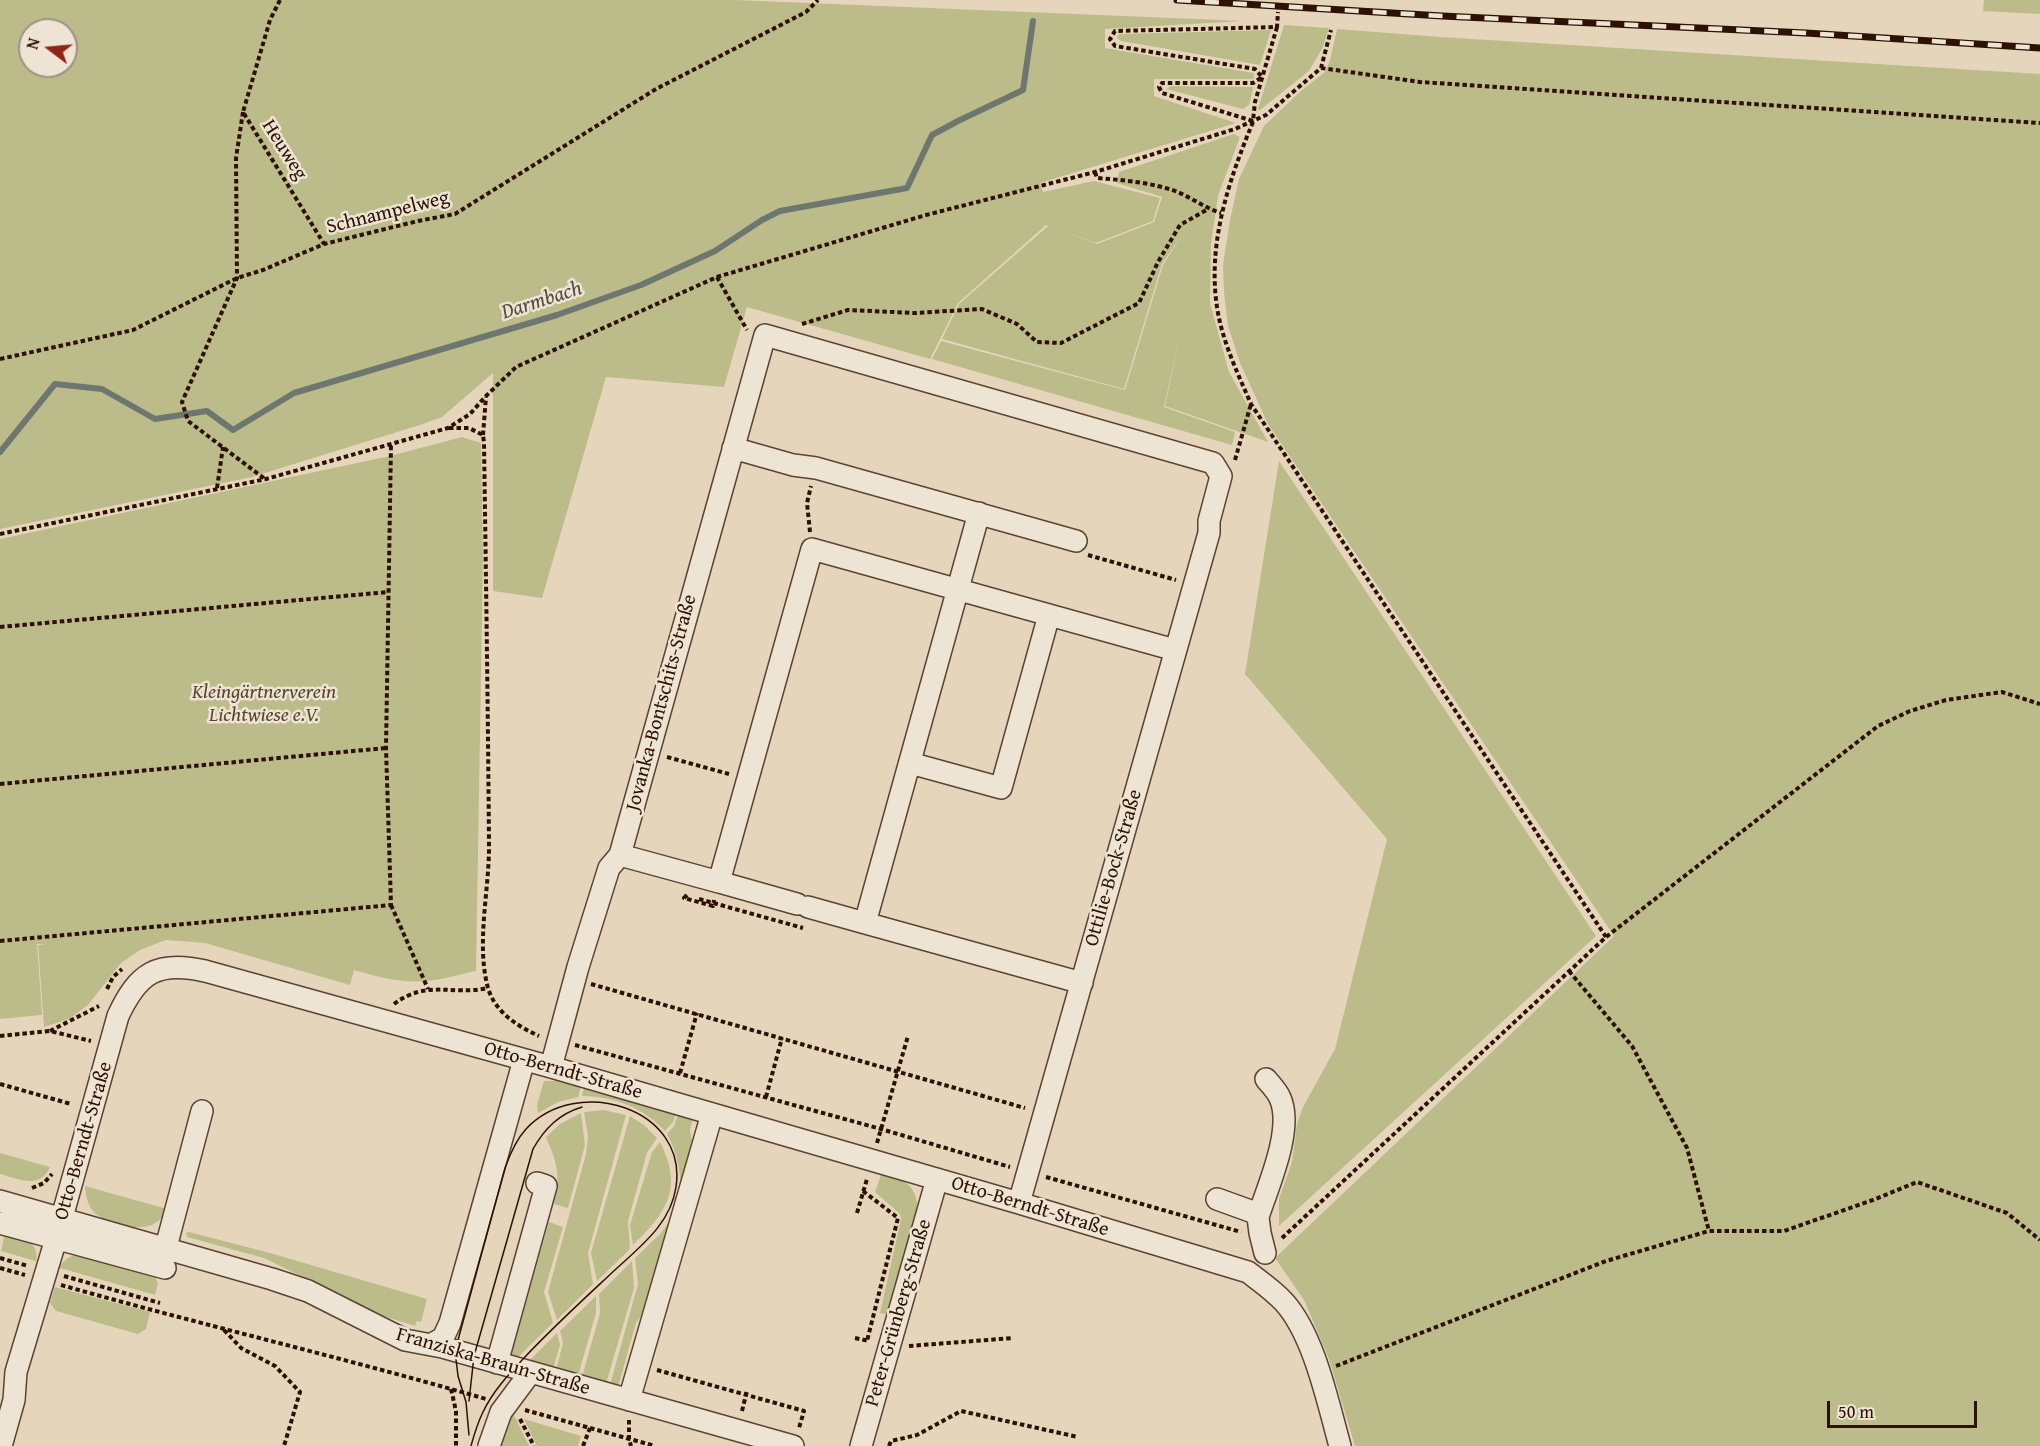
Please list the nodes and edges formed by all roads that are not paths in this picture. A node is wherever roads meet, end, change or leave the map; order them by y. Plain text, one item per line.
1 (765, 335) joint
2 (733, 448) junction
3 (979, 513) junction
4 (1076, 541) road end
5 (958, 590) junction
6 (1049, 615) junction
7 (1175, 650) junction
8 (910, 763) junction
9 (620, 855) junction
10 (719, 882) junction
11 (865, 923) junction
12 (1082, 983) junction
13 (524, 1060) junction
14 (551, 1067) junction
15 (1266, 1079) dead end
16 (202, 1111) dead end
17 (712, 1114) junction
18 (937, 1179) junction
19 (537, 1183) dead end
20 (1217, 1200) dead end
21 (0, 1201) edge
22 (1019, 1203) junction
23 (62, 1217) junction
24 (0, 1223) edge
25 (1259, 1225) junction
26 (56, 1239) junction
27 (166, 1247) junction
28 (1265, 1253) road end
29 (165, 1268) dead end
30 (432, 1344) junction
31 (497, 1363) junction
32 (530, 1373) junction
33 (629, 1400) junction
34 (795, 1439) edge
35 (1, 1446) edge
36 (489, 1446) edge
37 (861, 1446) edge
38 (1340, 1446) edge

1 - 2 street, Jovanka-Bontschits-Straße
1 - 7 street, Ottilie-Bock-Straße
2 - 3 street
2 - 9 street, Jovanka-Bontschits-Straße
3 - 4 street
3 - 5 street
5 - 6 street
5 - 8 street
5 - 10 street
6 - 7 street
6 - 8 street
7 - 12 street, Ottilie-Bock-Straße
8 - 11 street
9 - 10 street
9 - 14 street, Jovanka-Bontschits-Straße
10 - 11 street
11 - 12 street
12 - 22 street, Ottilie-Bock-Straße
13 - 14 street, Otto-Berndt-Straße
13 - 23 street, Otto-Berndt-Straße
13 - 30 street
14 - 17 street, Otto-Berndt-Straße
15 - 25 street
16 - 27 street
17 - 18 street, Otto-Berndt-Straße
17 - 33 street
18 - 22 street, Otto-Berndt-Straße
18 - 37 street, Peter-Grünberg-Straße
19 - 31 street
20 - 25 street
21 - 23 street, Franziska-Braun-Straße
22 - 38 street, Otto-Berndt-Straße
23 - 26 street, Otto-Berndt-Straße
23 - 27 street, Franziska-Braun-Straße
24 - 26 street
25 - 28 street
26 - 29 street
26 - 35 street, Otto-Berndt-Straße
27 - 30 street, Franziska-Braun-Straße
30 - 31 street, Franziska-Braun-Straße
31 - 32 street, Franziska-Braun-Straße
32 - 33 street, Franziska-Braun-Straße
32 - 36 street
33 - 34 street, Franziska-Braun-Straße

